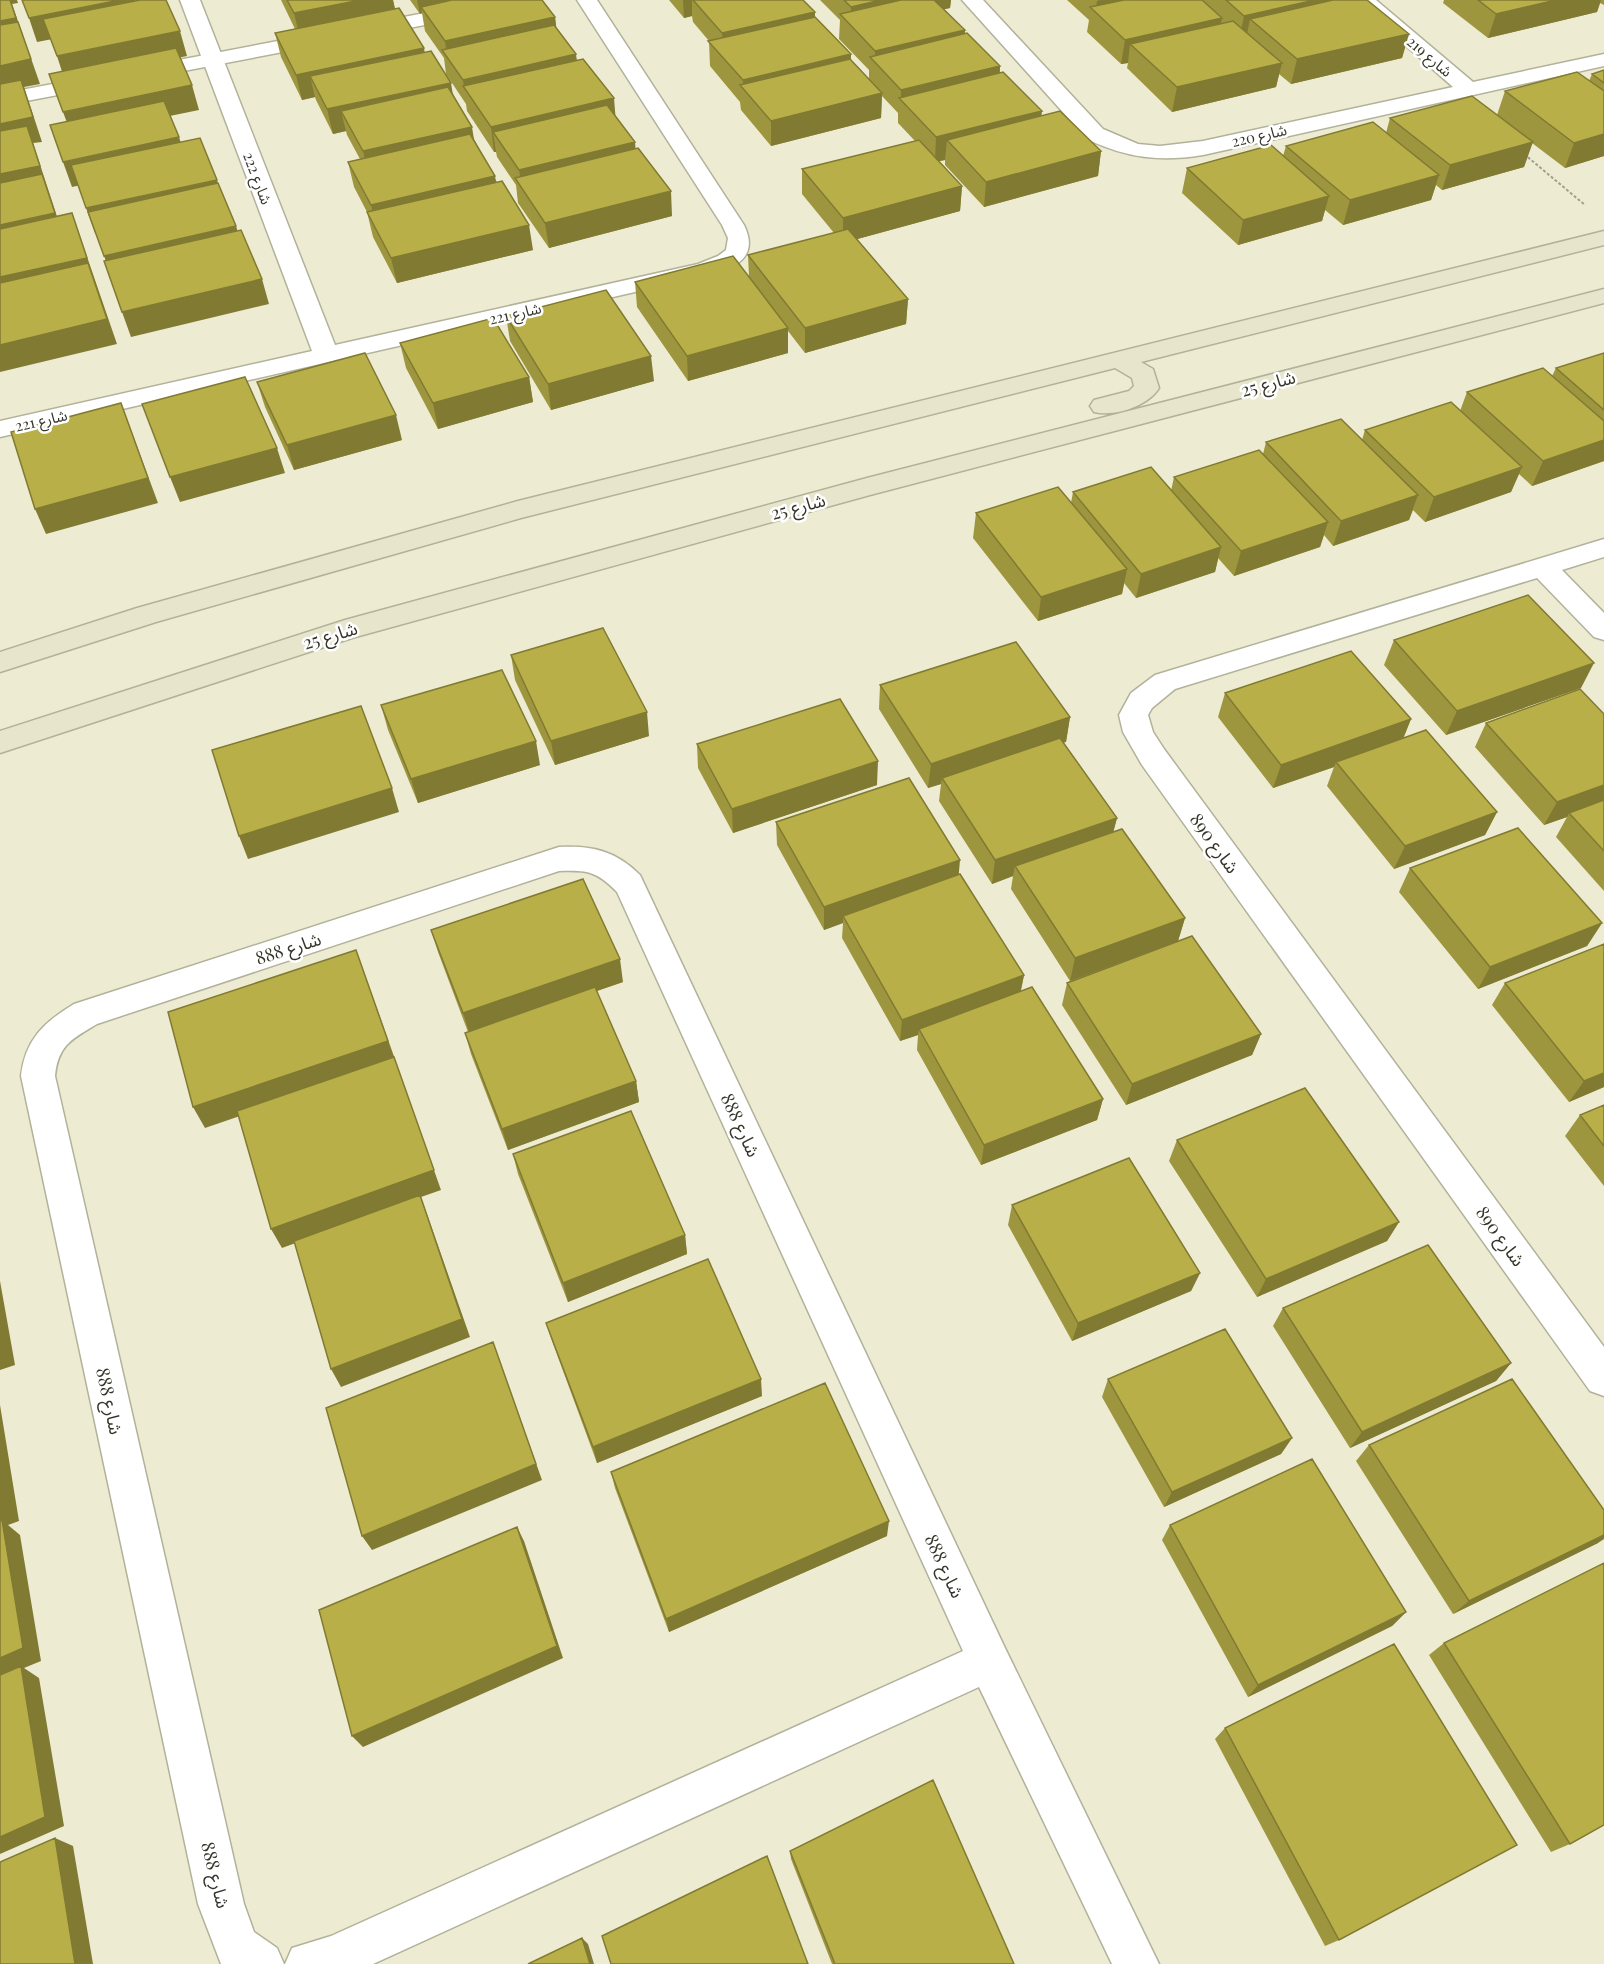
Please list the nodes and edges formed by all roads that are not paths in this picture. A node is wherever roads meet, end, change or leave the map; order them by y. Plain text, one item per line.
1 (190, 0) edge
2 (525, 0) edge
3 (587, 0) edge
4 (972, 0) edge
5 (1364, 0) edge
6 (213, 59) junction
7 (1604, 60) edge
8 (1468, 89) junction
9 (0, 100) edge
10 (1604, 238) edge
11 (1604, 296) edge
12 (326, 355) junction
13 (1119, 360) junction
14 (0, 429) edge
15 (717, 529) junction
16 (1604, 548) edge
17 (1542, 567) junction
18 (1604, 630) edge
19 (0, 662) edge
20 (0, 742) edge
21 (1604, 1378) edge
22 (989, 1661) junction
23 (261, 1964) edge
24 (308, 1964) edge
25 (1136, 1964) edge

1 - 6 street, شارع 222
2 - 6 street
3 - 12 street, شارع 221
4 - 8 street, شارع 220
5 - 8 street, شارع 219
6 - 9 street
6 - 12 street, شارع 222
7 - 8 street, شارع 220
10 - 13 street
11 - 15 street, شارع 25
12 - 14 street, شارع 221
13 - 15 street
13 - 19 street
15 - 20 street, شارع 25
16 - 17 street, شارع 890
17 - 18 street
17 - 21 street, شارع 890
22 - 23 street, شارع 888
22 - 24 street
22 - 25 street, شارع 888

